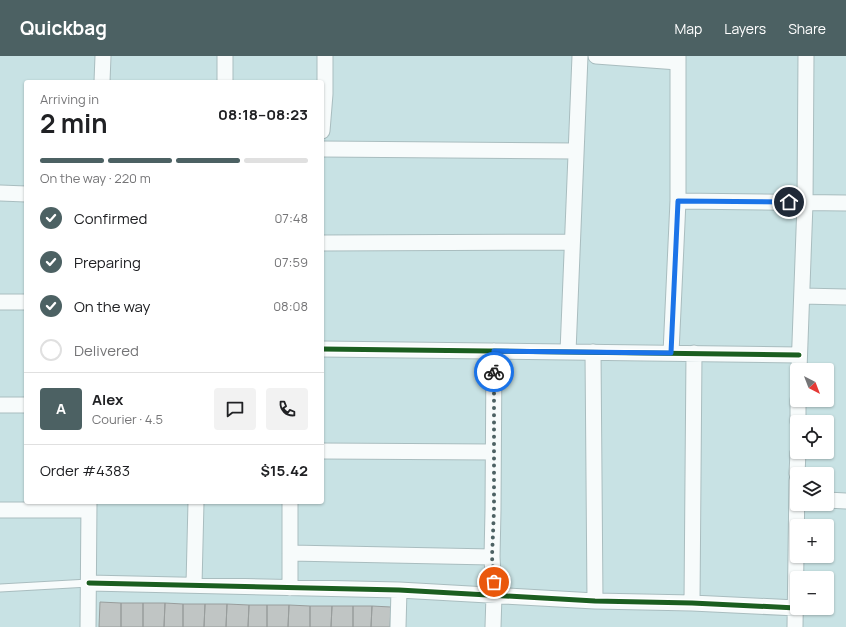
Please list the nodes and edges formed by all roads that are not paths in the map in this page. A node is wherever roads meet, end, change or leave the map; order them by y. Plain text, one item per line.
1 (103, 56) edge
2 (225, 56) edge
3 (326, 56) edge
4 (580, 56) edge
5 (596, 56) edge
6 (806, 56) edge
7 (678, 59) edge
8 (102, 80) edge
9 (225, 80) edge
10 (324, 81) edge
11 (324, 149) edge
12 (575, 151) junction
13 (0, 193) edge
14 (24, 194) edge
15 (678, 201) junction
16 (805, 203) junction
17 (846, 203) edge
18 (572, 242) junction
19 (324, 243) edge
20 (802, 296) junction
21 (846, 297) edge
22 (0, 302) edge
23 (24, 302) edge
24 (324, 349) edge
25 (494, 351) junction
26 (568, 352) junction
27 (593, 352) junction
28 (671, 353) junction
29 (694, 353) junction
30 (799, 355) junction
31 (799, 363) edge
32 (0, 405) edge
33 (24, 405) edge
34 (324, 451) edge
35 (493, 452) junction
36 (834, 500) edge
37 (846, 501) edge
38 (196, 504) edge
39 (290, 504) edge
40 (89, 506) edge
41 (0, 510) edge
42 (797, 511) edge
43 (290, 553) junction
44 (492, 557) junction
45 (796, 571) edge
46 (89, 583) junction
47 (194, 585) junction
48 (0, 588) edge
49 (290, 588) junction
50 (399, 590) junction
51 (494, 595) junction
52 (595, 601) junction
53 (692, 603) junction
54 (790, 608) edge
55 (796, 615) edge
56 (88, 627) edge
57 (398, 627) edge
58 (493, 627) edge
59 (795, 627) edge

1 - 8 street
2 - 9 street
3 - 10 street
4 - 12 street
5 - 7 street
6 - 16 street
7 - 15 street
11 - 12 street
12 - 18 street
13 - 14 street
15 - 16 street
15 - 28 street
16 - 17 street
16 - 20 street
18 - 19 street
18 - 26 street
20 - 21 street
20 - 30 street
22 - 23 street
24 - 25 street
25 - 26 street
25 - 35 street
26 - 27 street
27 - 28 street
27 - 52 street
28 - 29 street
29 - 30 street
29 - 53 street
30 - 31 street
32 - 33 street
34 - 35 street
35 - 44 street
36 - 37 street
38 - 47 street
39 - 43 street
40 - 41 street
40 - 46 street
42 - 45 street
43 - 44 street
43 - 49 street
44 - 51 street
46 - 47 street
46 - 48 lane
46 - 56 street
47 - 49 street
49 - 50 street
50 - 51 street
50 - 57 street
51 - 52 street
51 - 58 street
52 - 53 street
53 - 54 street
55 - 59 street

